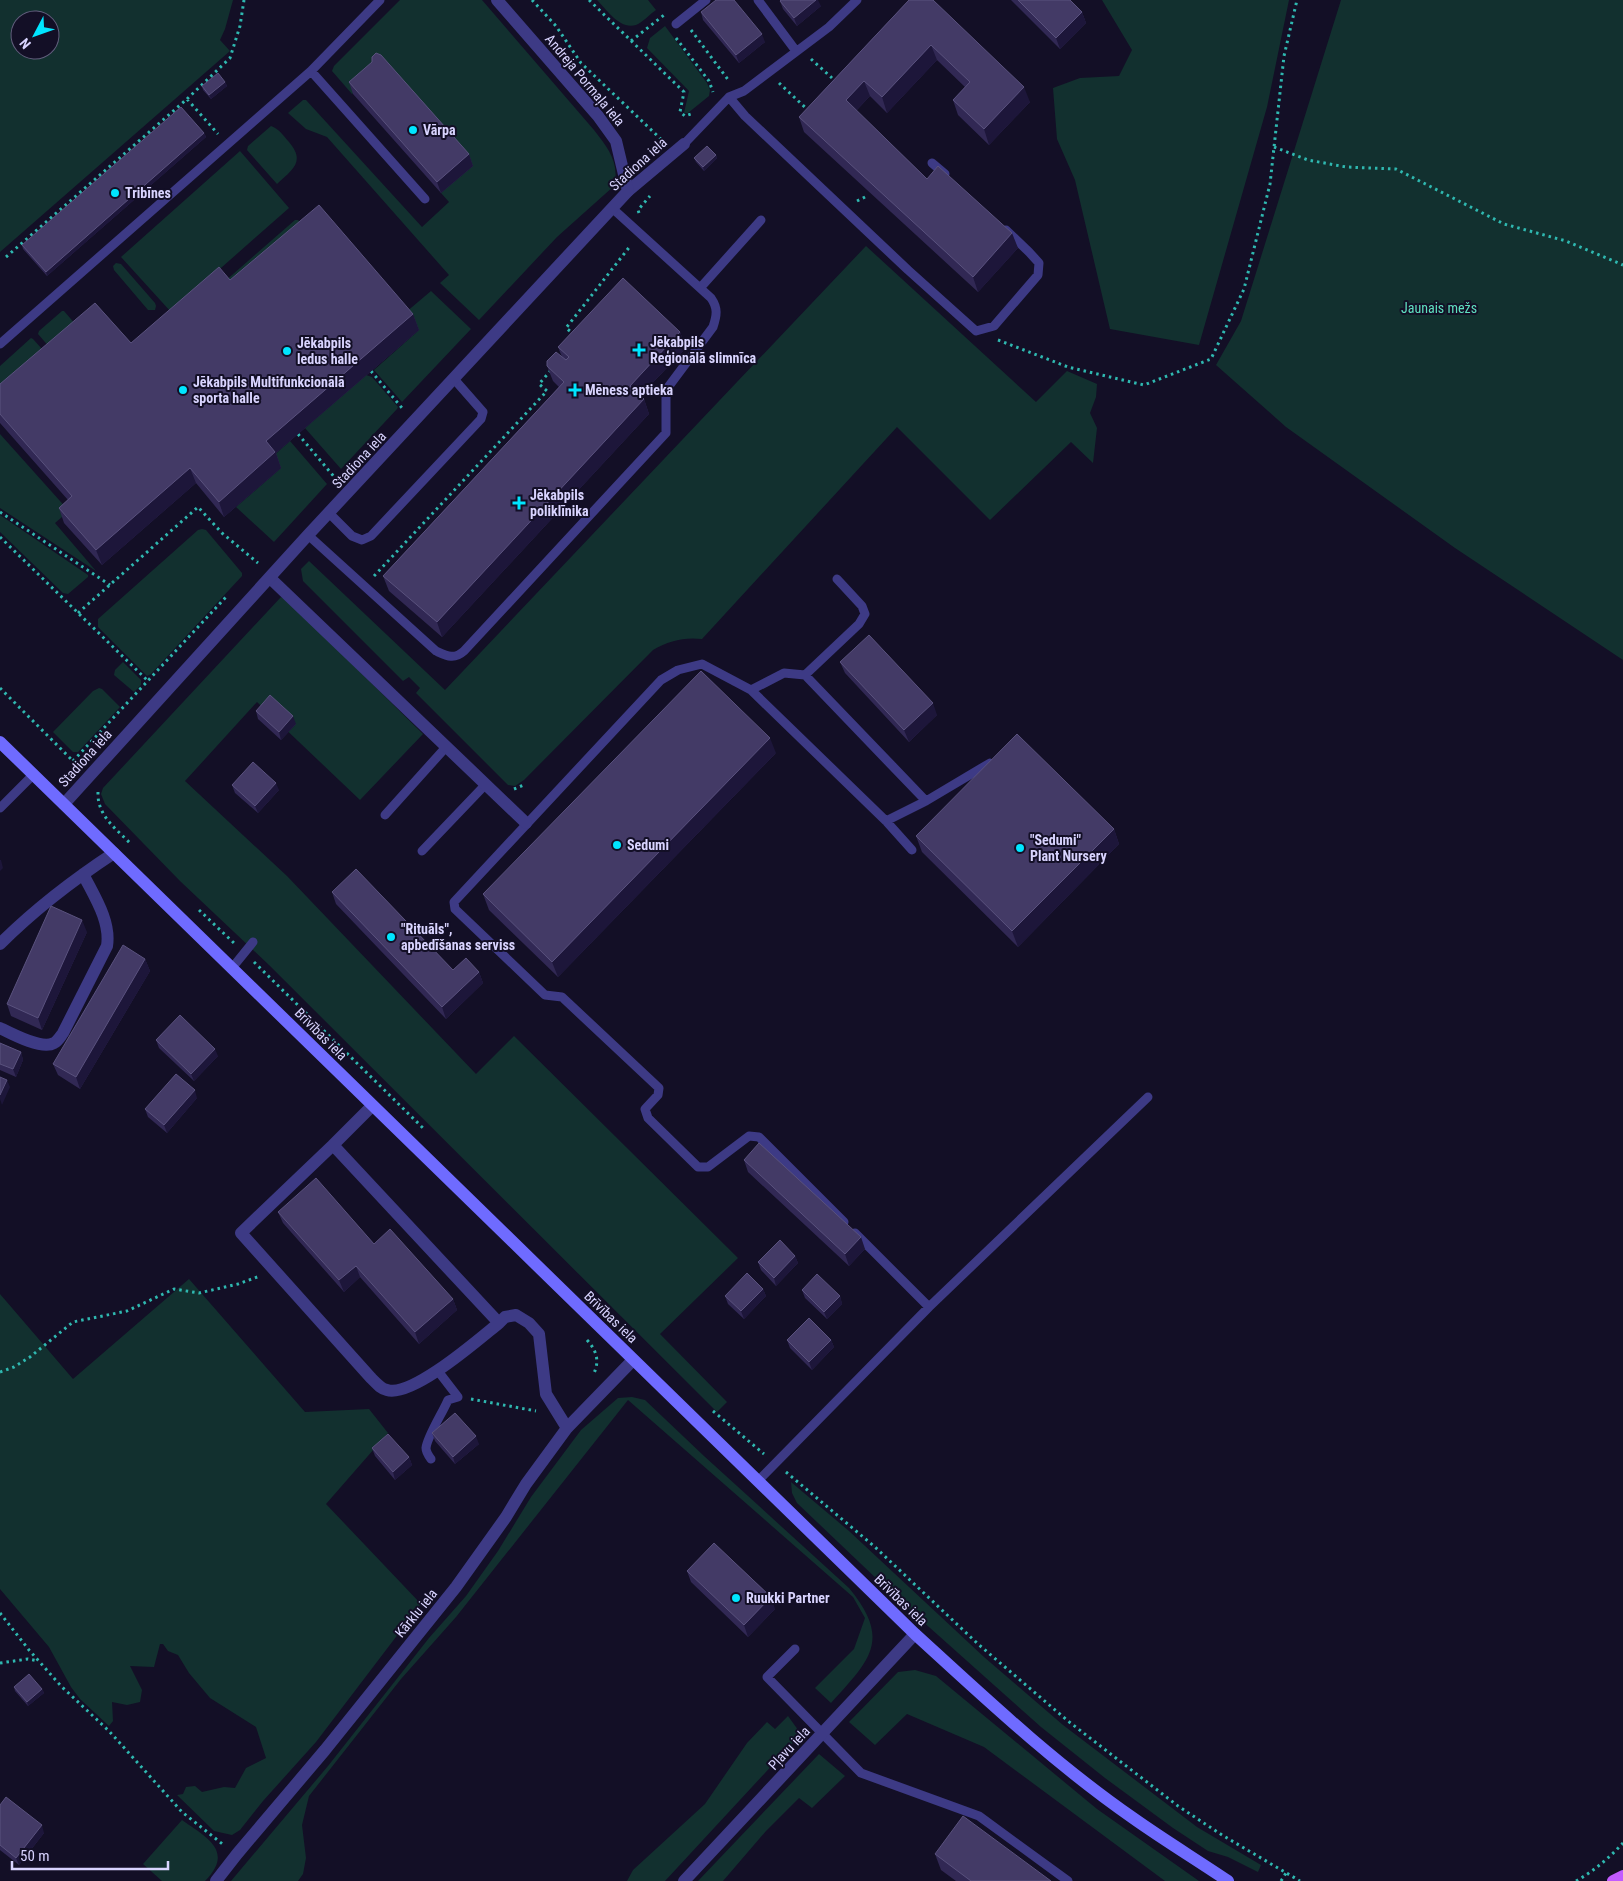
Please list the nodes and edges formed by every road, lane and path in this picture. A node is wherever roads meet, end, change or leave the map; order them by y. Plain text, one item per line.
1 (244, 0) edge
2 (380, 0) edge
3 (497, 0) edge
4 (589, 0) edge
5 (706, 0) edge
6 (758, 0) edge
7 (1297, 0) edge
8 (851, 2) edge
9 (667, 13) dead end
10 (661, 17) junction
11 (671, 27) junction
12 (631, 41) junction
13 (798, 50) junction
14 (311, 71) junction
15 (768, 73) junction
16 (832, 78) dead end
17 (729, 97) junction
18 (187, 99) junction
19 (711, 99) dead end
20 (697, 110) dead end
21 (813, 115) edge
22 (227, 144) junction
23 (684, 144) joint
24 (1274, 147) junction
25 (932, 163) dead end
26 (953, 182) edge
27 (628, 191) junction
28 (425, 199) dead end
29 (612, 208) junction
30 (761, 220) dead end
31 (1002, 226) edge
32 (6, 257) dead end
33 (1623, 265) edge
34 (701, 287) junction
35 (976, 331) junction
36 (0, 344) edge
37 (371, 371) edge
38 (454, 379) junction
39 (402, 408) dead end
40 (298, 434) edge
41 (336, 479) dead end
42 (0, 512) edge
43 (329, 513) junction
44 (308, 535) junction
45 (0, 537) edge
46 (258, 563) dead end
47 (270, 578) junction
48 (837, 579) dead end
49 (110, 585) junction
50 (78, 613) junction
51 (805, 675) junction
52 (148, 681) dead end
53 (0, 688) edge
54 (751, 690) junction
55 (0, 742) edge
56 (447, 746) junction
57 (990, 763) edge
58 (33, 775) junction
59 (88, 777) junction
60 (486, 784) junction
61 (926, 801) junction
62 (64, 804) junction
63 (0, 808) edge
64 (384, 815) dead end
65 (886, 821) junction
66 (526, 823) junction
67 (132, 844) dead end
68 (912, 850) dead end
69 (422, 851) dead end
70 (114, 853) junction
71 (83, 874) junction
72 (195, 906) dead end
73 (253, 942) dead end
74 (0, 944) edge
75 (244, 952) junction
76 (232, 968) junction
77 (0, 1028) edge
78 (1148, 1097) dead end
79 (372, 1106) junction
80 (428, 1133) dead end
81 (333, 1145) junction
82 (275, 1271) junction
83 (929, 1307) junction
84 (499, 1322) junction
85 (582, 1336) dead end
86 (633, 1360) junction
87 (438, 1371) junction
88 (0, 1372) edge
89 (590, 1378) dead end
90 (458, 1396) junction
91 (710, 1409) dead end
92 (557, 1413) junction
93 (567, 1428) junction
94 (431, 1459) dead end
95 (775, 1463) junction
96 (758, 1481) junction
97 (0, 1613) edge
98 (915, 1634) junction
99 (795, 1648) dead end
100 (39, 1661) junction
101 (0, 1663) edge
102 (822, 1734) junction
103 (1623, 1843) edge
104 (237, 1854) junction
105 (1286, 1873) junction
106 (1623, 1876) edge
107 (216, 1881) edge
108 (684, 1881) edge
109 (1068, 1881) edge
110 (1228, 1881) edge
111 (1281, 1881) edge
112 (1300, 1881) edge
113 (1576, 1881) edge
114 (1613, 1881) edge

1 - 18 path
2 - 14 lane
3 - 27 street, Andreja Pormaļa iela
4 - 12 path
5 - 11 lane
6 - 13 lane
7 - 24 path
8 - 13 lane
9 - 10 path
10 - 11 path
10 - 12 path
11 - 19 path
12 - 20 path
13 - 15 lane
13 - 16 path
14 - 22 lane
14 - 28 lane
15 - 17 lane
15 - 21 path
17 - 23 lane
17 - 35 lane
18 - 22 path
18 - 32 path
22 - 36 lane
23 - 27 street, Stadiona iela
24 - 33 path
24 - 35 path
25 - 26 lane
27 - 29 street, Stadiona iela
29 - 34 lane
29 - 38 street, Stadiona iela
30 - 34 lane
31 - 35 lane
34 - 44 lane
37 - 39 path
38 - 43 street, Stadiona iela
38 - 43 lane
40 - 41 path
42 - 49 path
43 - 44 street, Stadiona iela
44 - 47 street, Stadiona iela
45 - 50 path
46 - 49 path
47 - 56 street
47 - 59 street, Stadiona iela
48 - 51 lane
49 - 50 path
50 - 52 path
51 - 54 lane
51 - 61 lane
53 - 59 path
54 - 65 lane
54 - 66 lane
55 - 58 main road, Brīvības iela
56 - 60 street
56 - 64 lane
57 - 61 lane
58 - 62 main road, Brīvības iela
58 - 63 lane
59 - 62 street, Stadiona iela
59 - 67 path
60 - 66 street
60 - 69 lane
61 - 65 lane
62 - 70 main road, Brīvības iela
65 - 68 lane
66 - 83 lane
70 - 71 street
70 - 76 main road, Brīvības iela
71 - 74 street
71 - 77 street
72 - 75 path
73 - 75 lane
75 - 76 lane
75 - 80 path
76 - 79 main road, Brīvības iela
78 - 83 lane
79 - 81 street
79 - 86 main road, Brīvības iela
81 - 82 street
81 - 84 street
82 - 87 street
82 - 88 path
83 - 95 lane
84 - 87 street
84 - 92 street
85 - 89 path
86 - 93 street, Kārklu iela
86 - 96 main road, Brīvības iela
87 - 90 lane
90 - 92 path
90 - 94 lane
91 - 95 path
92 - 93 street
93 - 104 street, Kārklu iela
95 - 96 lane
95 - 105 path
96 - 98 main road, Brīvības iela
97 - 100 path
98 - 102 street, Pļavu iela
98 - 110 main road, Brīvības iela
99 - 102 lane
100 - 101 path
100 - 104 path
102 - 108 street, Pļavu iela
102 - 109 lane
103 - 113 path
104 - 107 street, Kārklu iela
105 - 111 path
105 - 112 path
106 - 114 main road

